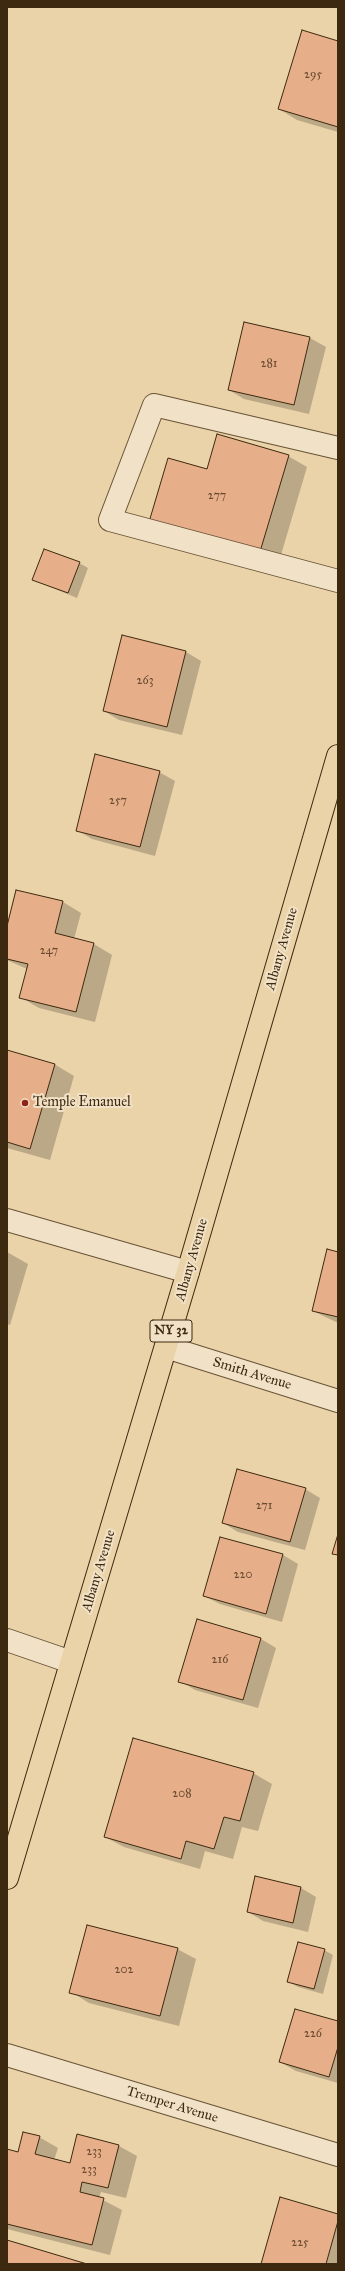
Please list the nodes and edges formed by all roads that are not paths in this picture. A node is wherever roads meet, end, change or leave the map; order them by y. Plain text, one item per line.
1 (338, 448) edge
2 (338, 581) edge
3 (338, 756) edge
4 (334, 783) edge
5 (7, 1220) edge
6 (188, 1272) junction
7 (166, 1347) junction
8 (338, 1401) edge
9 (7, 1640) edge
10 (71, 1662) junction
11 (7, 1878) edge
12 (7, 2055) edge
13 (338, 2155) edge

1 - 2 street
3 - 4 main road, Albany Avenue / NY 32
4 - 6 main road, Albany Avenue / NY 32
5 - 6 street
6 - 7 main road, Albany Avenue / NY 32
7 - 8 street, Smith Avenue
7 - 10 main road, Albany Avenue / NY 32
9 - 10 street
10 - 11 main road, Albany Avenue / NY 32
12 - 13 street, Tremper Avenue

